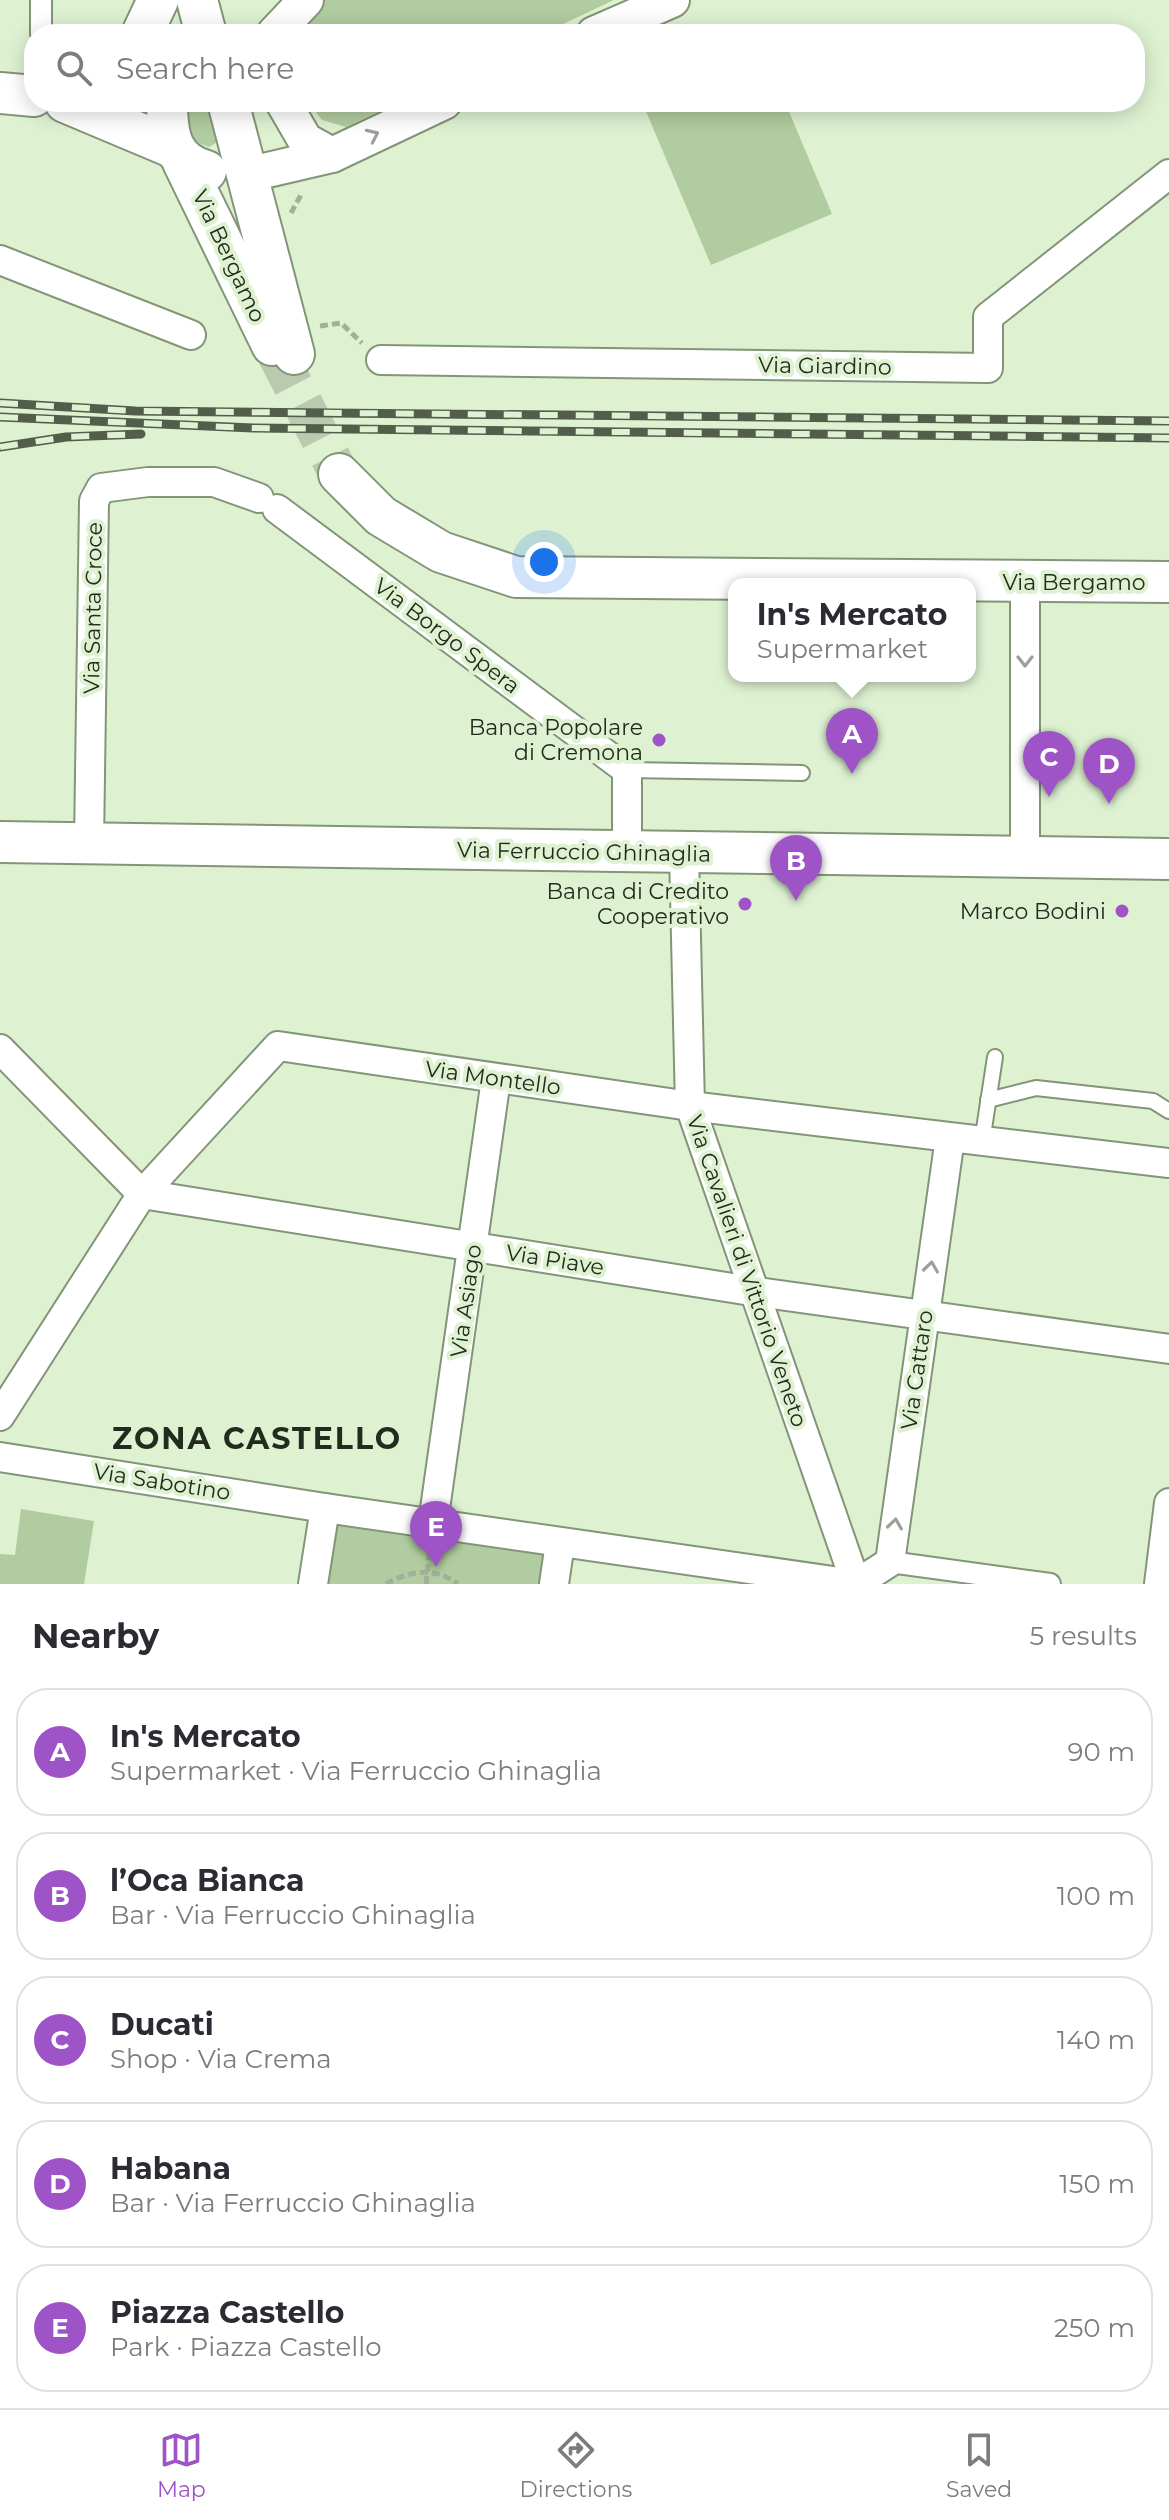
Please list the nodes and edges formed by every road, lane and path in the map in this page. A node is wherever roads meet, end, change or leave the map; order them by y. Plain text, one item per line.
1 (41, 0) edge
2 (161, 0) edge
3 (306, 0) edge
4 (672, 0) edge
5 (41, 24) edge
6 (148, 24) edge
7 (162, 24) edge
8 (285, 24) edge
9 (617, 24) edge
10 (0, 93) edge
11 (24, 95) edge
12 (86, 112) edge
13 (170, 112) edge
14 (289, 112) edge
15 (423, 112) edge
16 (237, 138) edge
17 (332, 155) junction
18 (181, 158) junction
19 (1169, 174) edge
20 (0, 260) edge
21 (191, 335) dead end
22 (381, 360) dead end
23 (339, 474) tunnel mouth
24 (268, 504) joint
25 (728, 579) edge
26 (976, 582) edge
27 (1169, 582) edge
28 (1025, 583) junction
29 (627, 770) junction
30 (802, 773) dead end
31 (0, 842) edge
32 (89, 843) junction
33 (627, 852) junction
34 (684, 853) junction
35 (1025, 858) junction
36 (1169, 859) edge
37 (0, 1049) edge
38 (995, 1057) dead end
39 (496, 1079) junction
40 (988, 1100) junction
41 (690, 1106) junction
42 (1169, 1111) edge
43 (950, 1138) junction
44 (982, 1142) junction
45 (1169, 1163) edge
46 (142, 1194) junction
47 (474, 1248) junction
48 (751, 1291) junction
49 (924, 1316) junction
50 (1169, 1349) edge
51 (0, 1416) edge
52 (0, 1457) edge
53 (1169, 1503) edge
54 (325, 1508) junction
55 (433, 1523) junction
56 (560, 1543) junction
57 (890, 1562) junction
58 (313, 1584) edge
59 (386, 1584) edge
60 (458, 1584) edge
61 (554, 1584) edge
62 (855, 1584) edge
63 (1050, 1584) edge
64 (1159, 1584) edge

1 - 5 street
2 - 6 main road
2 - 7 main road
3 - 8 street
4 - 9 street
10 - 11 main road
12 - 18 main road
13 - 18 main road, Via Bergamo
14 - 17 street
17 -> 15 street
16 - 17 street
16 - 18 main road
16 - 18 main road, Via Bergamo
19 - 22 street, Via Giardino
20 - 21 street
23 - 25 main road, Via Bergamo
24 - 29 street, Via Borgo Spera
24 - 32 street, Via Santa Croce
26 - 28 main road, Via Bergamo
27 - 28 main road, Via Bergamo
28 -> 35 street
29 - 30 lane
29 - 33 street
31 - 32 main road, Via Ferruccio Ghinaglia
32 - 33 main road, Via Ferruccio Ghinaglia
33 - 34 main road, Via Ferruccio Ghinaglia
34 - 35 main road, Via Ferruccio Ghinaglia
34 - 41 street, Via Cavalieri di Vittorio Veneto
35 - 36 main road, Via Ferruccio Ghinaglia
37 - 46 street
38 - 40 lane
39 - 41 street, Via Montello
39 - 46 street, Via Montello
39 - 47 street, Via Asiago
40 - 42 lane
40 - 44 lane
41 - 43 street, Via Montello
41 - 48 street, Via Cavalieri di Vittorio Veneto
43 - 44 street, Via Montello
49 -> 43 street, Via Cattaro
44 - 45 street, Via Montello
46 - 47 street, Via Piave
46 - 51 street, Via Montello
47 - 48 street, Via Piave
47 - 55 street, Via Asiago
48 - 49 street, Via Piave
48 - 62 street, Via Cavalieri di Vittorio Veneto
49 - 50 street, Via Piave
57 -> 49 street, Via Cattaro
52 - 54 street, Via Sabotino
53 - 64 street
54 - 55 street, Via Sabotino
54 - 58 street
55 - 56 street, Via Sabotino
56 - 61 street
56 - 62 street, Via Sabotino
57 - 62 street
57 - 63 street
59 - 60 path

